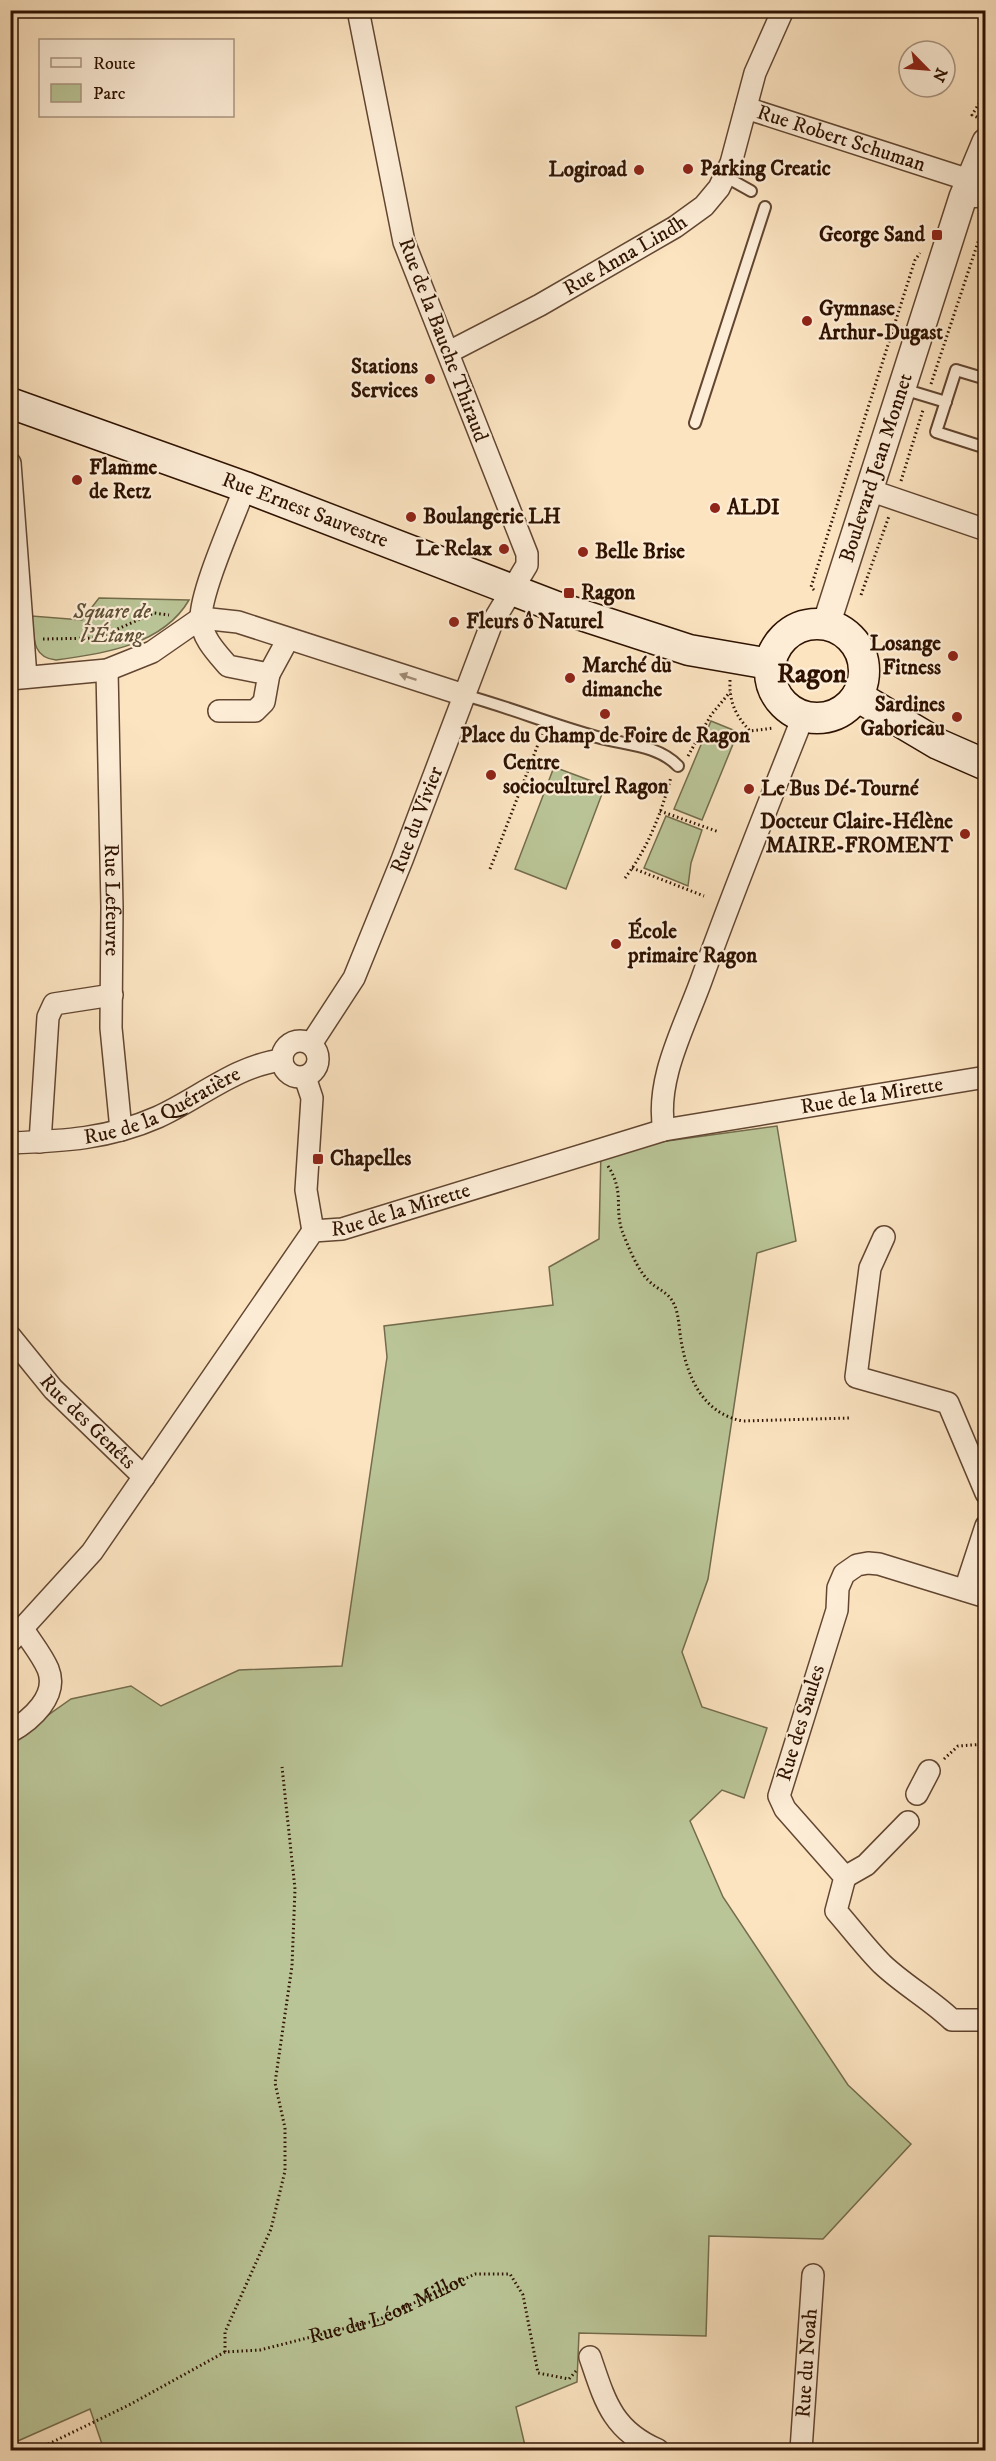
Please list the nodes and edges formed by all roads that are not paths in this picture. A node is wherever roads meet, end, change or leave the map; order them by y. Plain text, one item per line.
1 (358, 10) edge
2 (783, 10) edge
3 (746, 108) junction
4 (985, 146) edge
5 (726, 177) junction
6 (751, 191) dead end
7 (972, 191) edge
8 (765, 207) dead end
9 (449, 352) junction
10 (986, 379) edge
11 (903, 389) junction
12 (946, 402) junction
13 (11, 407) edge
14 (695, 423) dead end
15 (986, 448) edge
16 (10, 464) edge
17 (245, 487) junction
18 (869, 490) junction
19 (986, 530) edge
20 (512, 590) junction
21 (201, 618) junction
22 (826, 625) junction
23 (288, 639) junction
24 (770, 664) junction
25 (107, 670) junction
26 (269, 674) junction
27 (18, 678) edge
28 (464, 695) junction
29 (857, 696) junction
30 (219, 711) dead end
31 (802, 717) junction
32 (986, 765) edge
33 (678, 766) road end
34 (112, 995) junction
35 (311, 1044) junction
36 (282, 1060) junction
37 (305, 1077) junction
38 (986, 1077) edge
39 (121, 1130) junction
40 (664, 1130) junction
41 (40, 1142) junction
42 (10, 1143) edge
43 (313, 1231) junction
44 (884, 1237) dead end
45 (10, 1336) edge
46 (144, 1477) junction
47 (986, 1493) edge
48 (986, 1526) edge
49 (965, 1590) junction
50 (986, 1597) edge
51 (17, 1635) edge
52 (10, 1732) edge
53 (929, 1772) road end
54 (917, 1794) dead end
55 (908, 1822) dead end
56 (845, 1877) junction
57 (985, 2021) edge
58 (813, 2275) dead end
59 (590, 2357) road end
60 (658, 2451) edge
61 (801, 2451) edge

1 - 9 street, Rue de la Bauche Thiraud
2 - 3 street, Rue Robert Schuman
3 - 5 street, Rue Anna Lindh
3 - 7 street, Rue Robert Schuman
4 - 7 street, Boulevard Jean Monnet
5 - 6 lane
5 - 9 street, Rue Anna Lindh
7 - 11 street, Boulevard Jean Monnet
8 - 14 lane
9 - 20 street, Rue de la Bauche Thiraud
10 - 12 lane
11 - 12 lane
11 - 18 street, Boulevard Jean Monnet
12 - 15 lane
13 - 17 main road, Rue Ernest Sauvestre
16 - 27 street
17 - 20 main road, Rue Ernest Sauvestre
17 - 21 street
18 - 19 street
18 - 22 street, Boulevard Jean Monnet
20 - 24 main road, Rue Ernest Sauvestre
20 - 28 street, Rue du Vivier
21 - 23 street
21 - 25 street
21 - 26 street
22 - 24 main road
22 - 29 main road
23 - 26 street
28 -> 23 street
24 - 31 main road
25 - 27 street
25 - 34 street, Rue Lefeuvre
26 - 30 street
28 - 33 lane
28 - 35 street, Rue du Vivier
29 - 31 main road
29 - 32 main road
31 - 40 street
34 - 39 street, Rue Lefeuvre
34 - 41 street
35 - 36 street
35 - 37 street
36 - 37 street
36 - 39 street, Rue de la Quératière
37 - 43 street
38 - 40 street, Rue de la Mirette
39 - 41 street, Rue de la Quératière
40 - 43 street, Rue de la Mirette
41 - 42 street, Rue de la Quératière
43 - 46 street, Rue de la Mirette
44 - 47 street
45 - 46 street, Rue des Genêts
46 - 51 street, Rue de la Mirette
48 - 49 street
49 - 50 street
49 - 56 street, Rue des Saules
51 - 52 street
53 - 54 street
55 - 56 street
56 - 57 street
58 - 61 street, Rue du Noah
59 - 60 street

